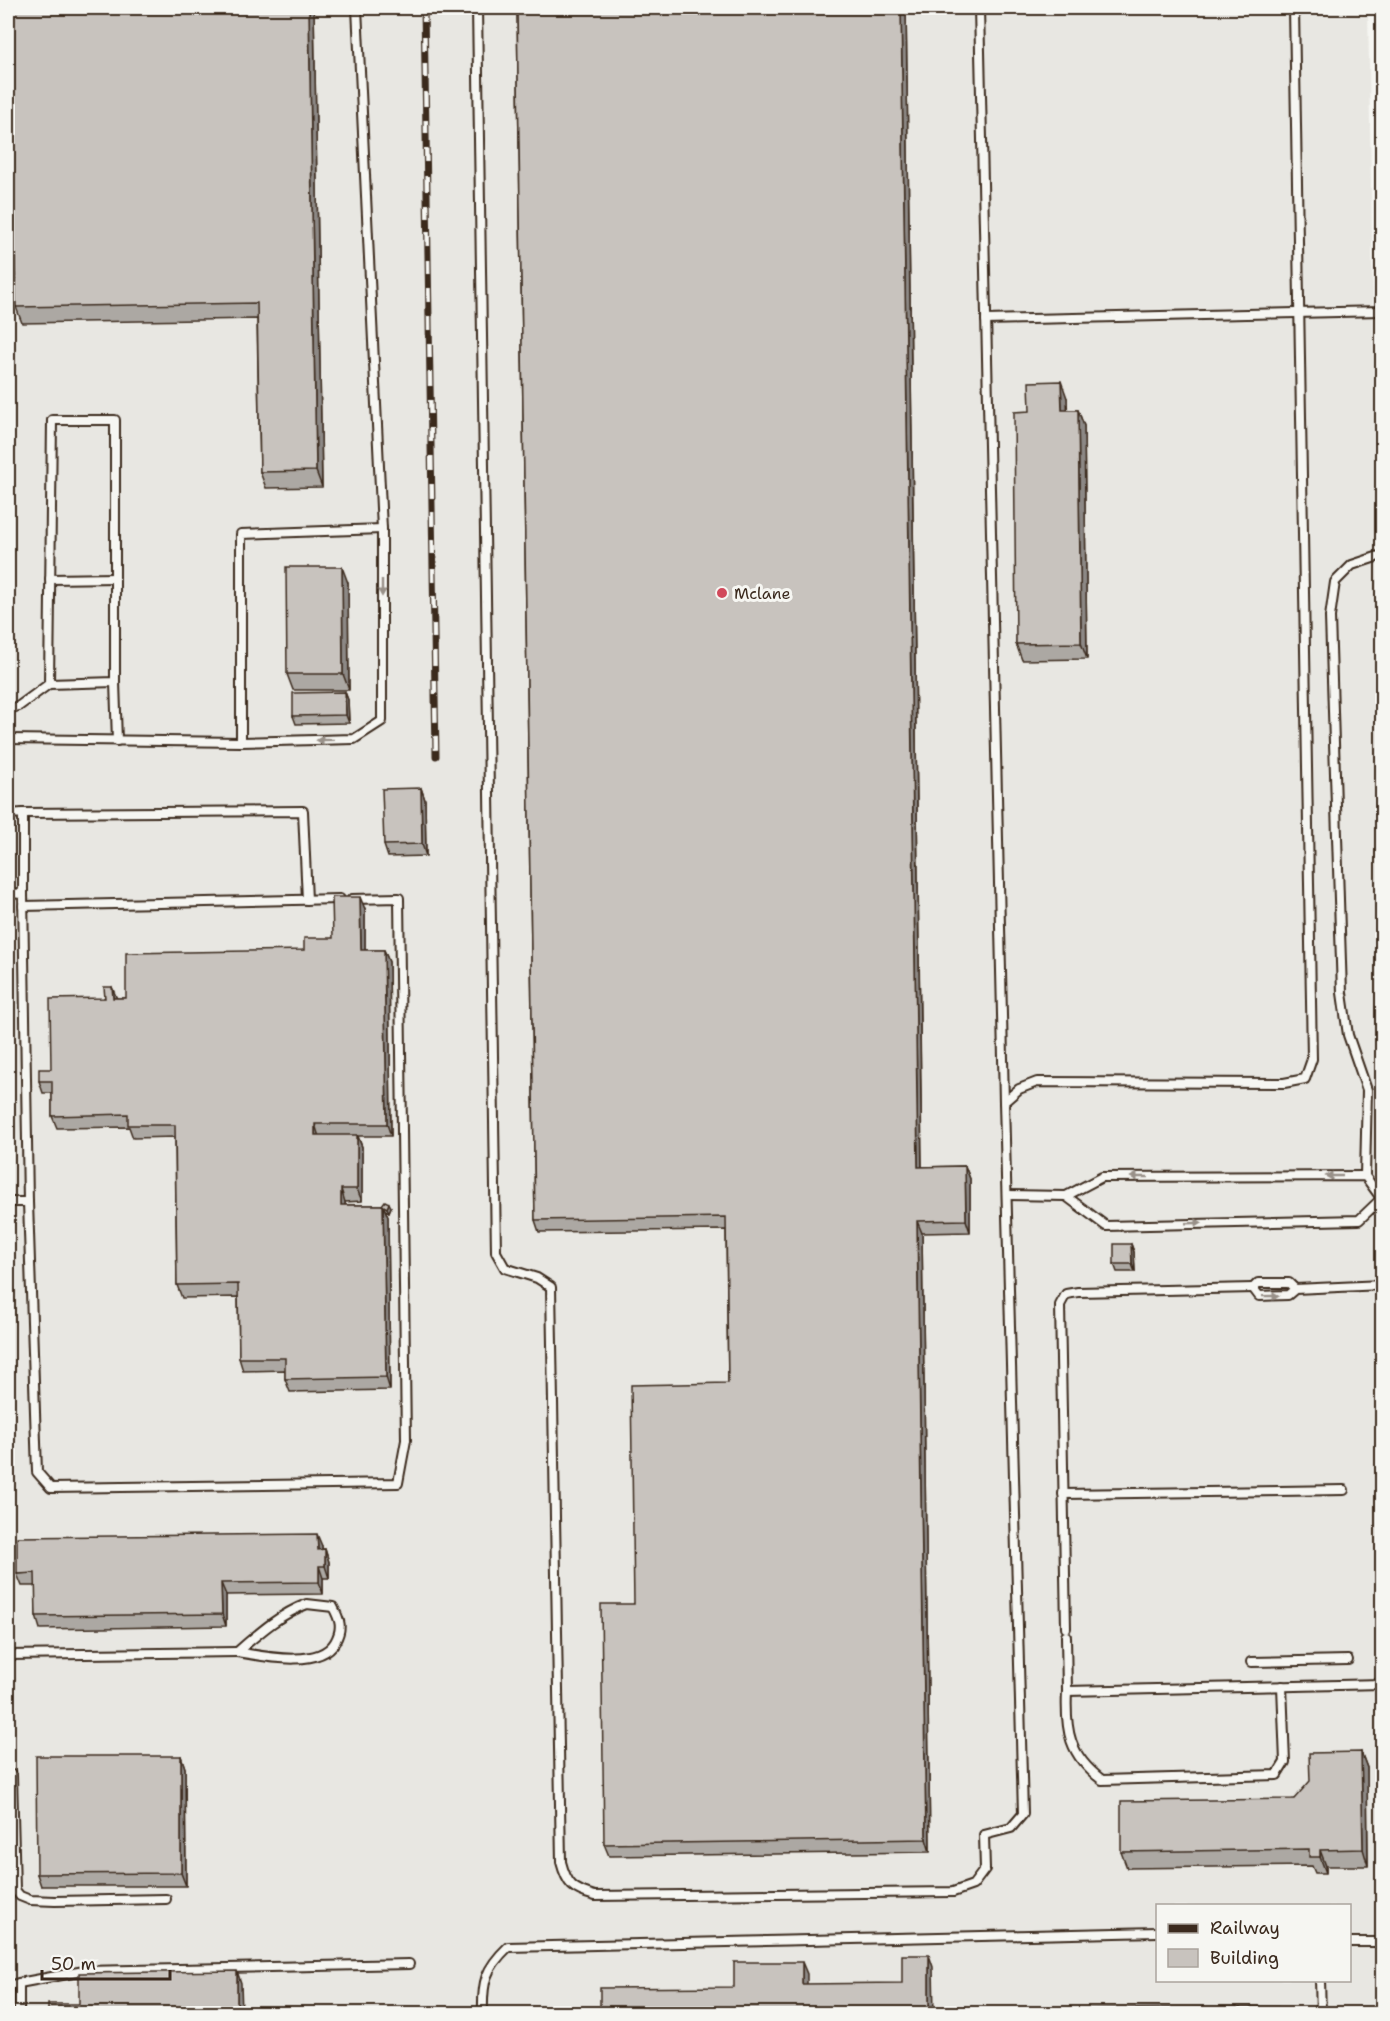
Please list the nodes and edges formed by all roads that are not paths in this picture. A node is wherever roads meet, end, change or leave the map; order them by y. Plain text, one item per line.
1 (357, 8) edge
2 (477, 8) edge
3 (979, 8) edge
4 (1294, 8) edge
5 (1299, 312) junction
6 (1383, 312) edge
7 (986, 320) junction
8 (382, 530) junction
9 (1383, 555) edge
10 (115, 578) junction
11 (50, 579) junction
12 (115, 682) junction
13 (49, 684) junction
14 (8, 709) edge
15 (8, 739) edge
16 (117, 741) junction
17 (241, 742) junction
18 (23, 813) junction
19 (8, 814) edge
20 (8, 893) edge
21 (23, 894) junction
22 (307, 900) junction
23 (23, 906) junction
24 (1004, 1102) junction
25 (1365, 1176) junction
26 (1007, 1195) junction
27 (1066, 1196) junction
28 (1382, 1198) edge
29 (8, 1202) edge
30 (28, 1202) junction
31 (1383, 1285) edge
32 (1253, 1288) junction
33 (1295, 1288) junction
34 (1344, 1490) dead end
35 (1063, 1494) junction
36 (237, 1652) junction
37 (8, 1654) edge
38 (1348, 1660) dead end
39 (1251, 1662) dead end
40 (1383, 1684) edge
41 (1282, 1686) junction
42 (1067, 1691) junction
43 (12, 1775) dead end
44 (11, 1890) edge
45 (166, 1899) dead end
46 (1156, 1932) edge
47 (1351, 1942) edge
48 (1383, 1942) edge
49 (409, 1965) dead end
50 (1320, 1982) edge
51 (19, 1983) junction
52 (8, 1986) edge
53 (19, 2013) edge
54 (483, 2013) edge
55 (1321, 2013) edge

1 - 8 lane
2 - 26 lane
3 - 7 lane
4 - 5 lane
5 - 6 lane
5 - 7 lane
5 - 24 lane
7 - 24 lane
8 -> 17 lane
8 - 17 lane
9 - 25 lane
10 - 11 lane
10 - 11 lane
10 - 12 lane
11 - 13 lane
12 - 13 lane
12 - 16 lane
13 - 14 lane
15 - 16 lane
16 - 17 lane
18 - 19 lane
18 - 21 lane
18 - 22 lane
20 - 21 lane
21 - 23 lane
22 - 23 lane
22 - 30 lane
23 - 30 lane
24 - 26 lane
25 -> 27 lane
25 - 28 lane
26 - 27 lane
27 -> 28 lane
29 - 30 lane
31 - 33 lane
32 - 33 lane
32 -> 33 lane
32 - 35 lane
34 - 35 lane
35 - 42 lane
36 - 36 lane
36 - 37 lane
38 - 39 lane
40 - 41 lane
41 - 42 lane
41 - 42 lane
43 - 44 lane
44 - 45 lane
46 - 54 lane
47 - 48 lane
49 - 51 lane
50 - 55 lane
51 - 52 lane
51 - 53 lane

